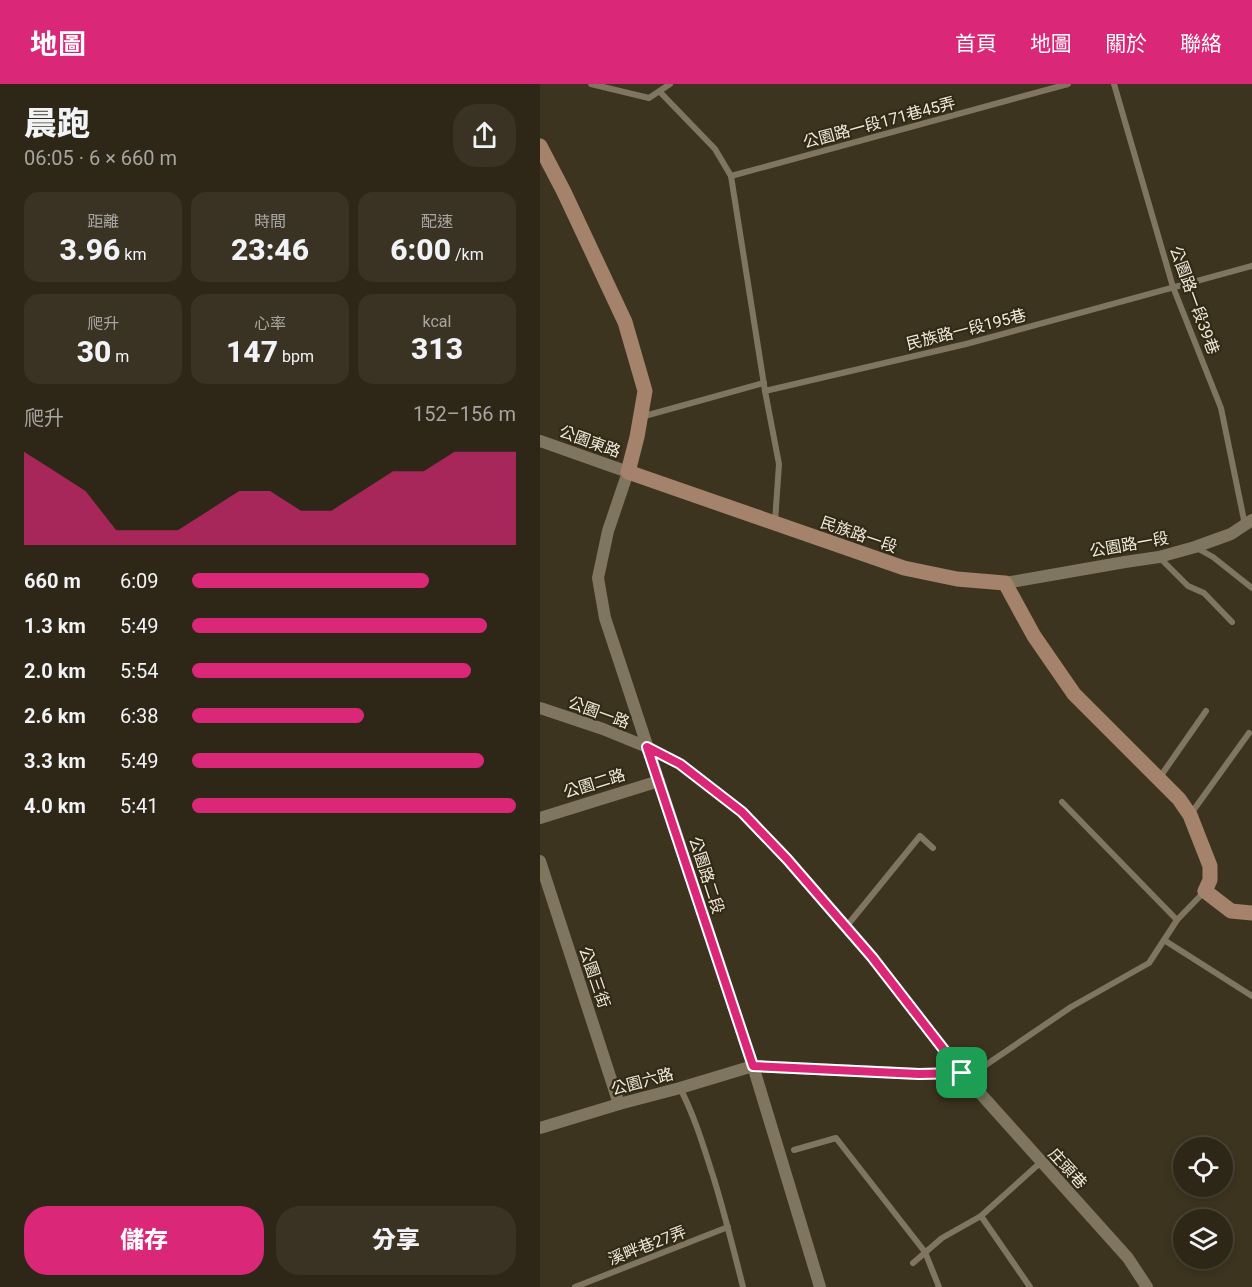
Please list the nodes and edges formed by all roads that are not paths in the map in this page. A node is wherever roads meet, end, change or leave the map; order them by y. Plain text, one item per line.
1 (591, 84) edge
2 (670, 84) edge
3 (1068, 84) edge
4 (1114, 84) edge
5 (660, 92) junction
6 (540, 146) edge
7 (731, 176) junction
8 (1252, 266) edge
9 (1173, 287) junction
10 (764, 383) junction
11 (765, 391) junction
12 (641, 417) junction
13 (540, 441) edge
14 (628, 472) junction
15 (1248, 523) edge
16 (775, 525) junction
17 (1195, 547) junction
18 (1159, 557) junction
19 (1005, 583) junction
20 (1252, 588) edge
21 (1232, 622) dead end
22 (540, 708) edge
23 (1206, 711) dead end
24 (1249, 733) dead end
25 (647, 747) junction
26 (1159, 779) junction
27 (658, 781) junction
28 (1062, 802) dead end
29 (1190, 815) junction
30 (540, 818) edge
31 (933, 848) dead end
32 (540, 861) edge
33 (1205, 891) junction
34 (1252, 913) edge
35 (1178, 920) junction
36 (846, 927) junction
37 (1164, 940) junction
38 (1252, 996) edge
39 (753, 1066) junction
40 (962, 1073) junction
41 (680, 1088) junction
42 (620, 1104) junction
43 (540, 1128) edge
44 (794, 1150) dead end
45 (1041, 1162) junction
46 (981, 1216) junction
47 (728, 1227) junction
48 (925, 1252) junction
49 (913, 1263) dead end
50 (1144, 1286) edge
51 (575, 1287) edge
52 (743, 1287) edge
53 (820, 1287) edge
54 (939, 1287) edge
55 (1030, 1287) edge

1 - 5 lane
2 - 5 lane
3 - 7 lane, 公園路一段171巷45弄
4 - 9 lane, 公園路一段39巷
5 - 7 lane
6 - 12 street
7 - 10 lane
8 - 9 lane, 民族路一段195巷
9 - 11 lane, 民族路一段195巷
9 - 15 lane, 公園路一段39巷
10 - 11 lane
10 - 12 lane
11 - 16 lane
12 - 14 street
13 - 14 street, 公園東路
14 - 16 street, 民族路一段
14 - 25 street, 公園路二段
15 - 17 street, 公園路一段
16 - 19 street, 民族路一段
17 - 18 street, 公園路一段
17 - 20 lane
18 - 19 street, 公園路一段
18 - 21 lane
19 - 26 street
22 - 25 street, 公園一路
23 - 26 lane
24 - 29 lane
25 - 27 street, 公園路二段
25 - 36 lane
26 - 29 street
27 - 30 street, 公園二路
27 - 39 street, 公園路二段
28 - 35 lane
29 - 33 street
31 - 36 lane
32 - 42 street, 公園三街
33 - 34 street
33 - 35 lane
35 - 37 lane
36 - 40 lane
37 - 38 lane
37 - 40 lane
39 - 40 street, 公園六路
39 - 41 street, 公園六路
39 - 53 street, 公園路二段
40 - 45 street, 庄頭巷
41 - 42 street, 公園六路
41 - 47 lane
42 - 43 street, 公園六路
44 - 48 lane
45 - 46 lane
45 - 50 street, 庄頭巷
46 - 48 lane
46 - 55 lane
47 - 51 lane, 溪畔巷27弄
47 - 52 lane
48 - 49 lane
48 - 54 lane

